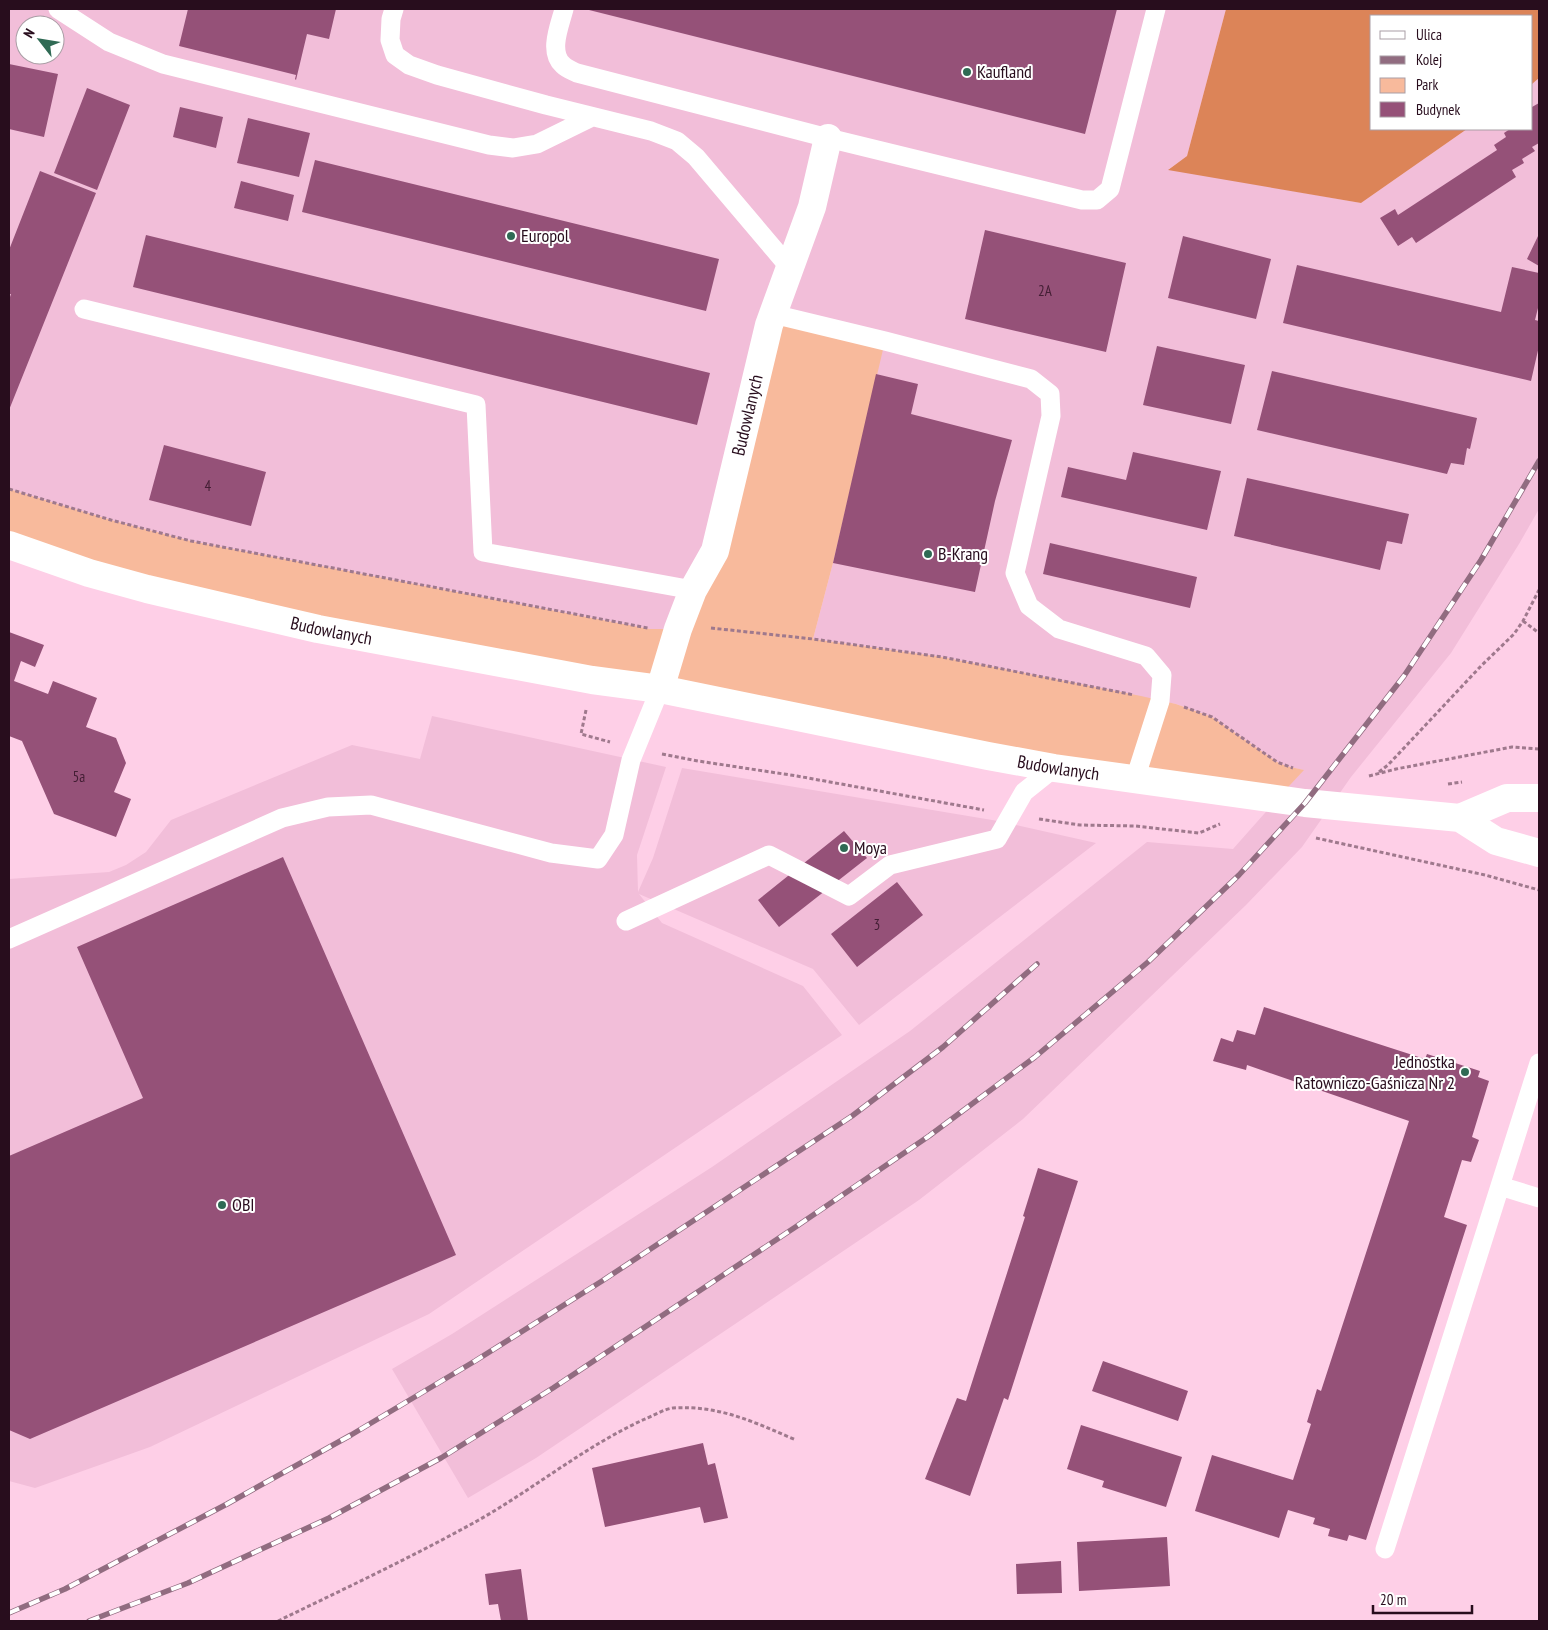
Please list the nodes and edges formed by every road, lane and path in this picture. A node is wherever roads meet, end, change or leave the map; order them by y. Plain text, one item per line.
1 (58, 9) edge
2 (394, 9) edge
3 (564, 9) edge
4 (1156, 9) edge
5 (592, 117) junction
6 (828, 138) junction
7 (790, 268) junction
8 (84, 309) dead end
9 (773, 314) junction
10 (9, 545) edge
11 (693, 590) junction
12 (1539, 590) edge
13 (1523, 621) junction
14 (1539, 633) edge
15 (660, 690) junction
16 (636, 748) junction
17 (1539, 749) edge
18 (1054, 768) junction
19 (1135, 779) junction
20 (1464, 782) dead end
21 (1446, 784) dead end
22 (1539, 798) edge
23 (1011, 815) junction
24 (1460, 818) junction
25 (1222, 823) dead end
26 (1318, 838) dead end
27 (1539, 853) edge
28 (1539, 890) edge
29 (626, 921) dead end
30 (9, 940) edge
31 (1539, 1063) edge
32 (1531, 1116) edge
33 (1500, 1186) junction
34 (1539, 1198) edge
35 (796, 1440) dead end
36 (1385, 1549) dead end
37 (278, 1621) edge

1 - 5 lane
2 - 5 lane
3 - 6 lane
4 - 6 lane
5 - 7 lane
6 - 7 main road, Budowlanych
7 - 9 main road, Budowlanych
8 - 11 lane
9 - 11 main road, Budowlanych
9 - 19 lane
10 - 15 main road, Budowlanych
11 - 15 main road, Budowlanych
12 - 13 path
13 - 14 path
13 - 17 path
15 - 16 lane
15 - 18 main road, Budowlanych
16 - 23 path
16 - 30 lane
18 - 19 main road, Budowlanych
18 - 23 lane
19 - 24 main road, Budowlanych
20 - 21 path
22 - 24 main road, Budowlanych
23 - 25 path
23 - 29 lane
24 - 27 main road, Budowlanych
26 - 28 path
31 - 32 lane
32 - 33 lane
33 - 34 lane
33 - 36 lane
35 - 37 path

